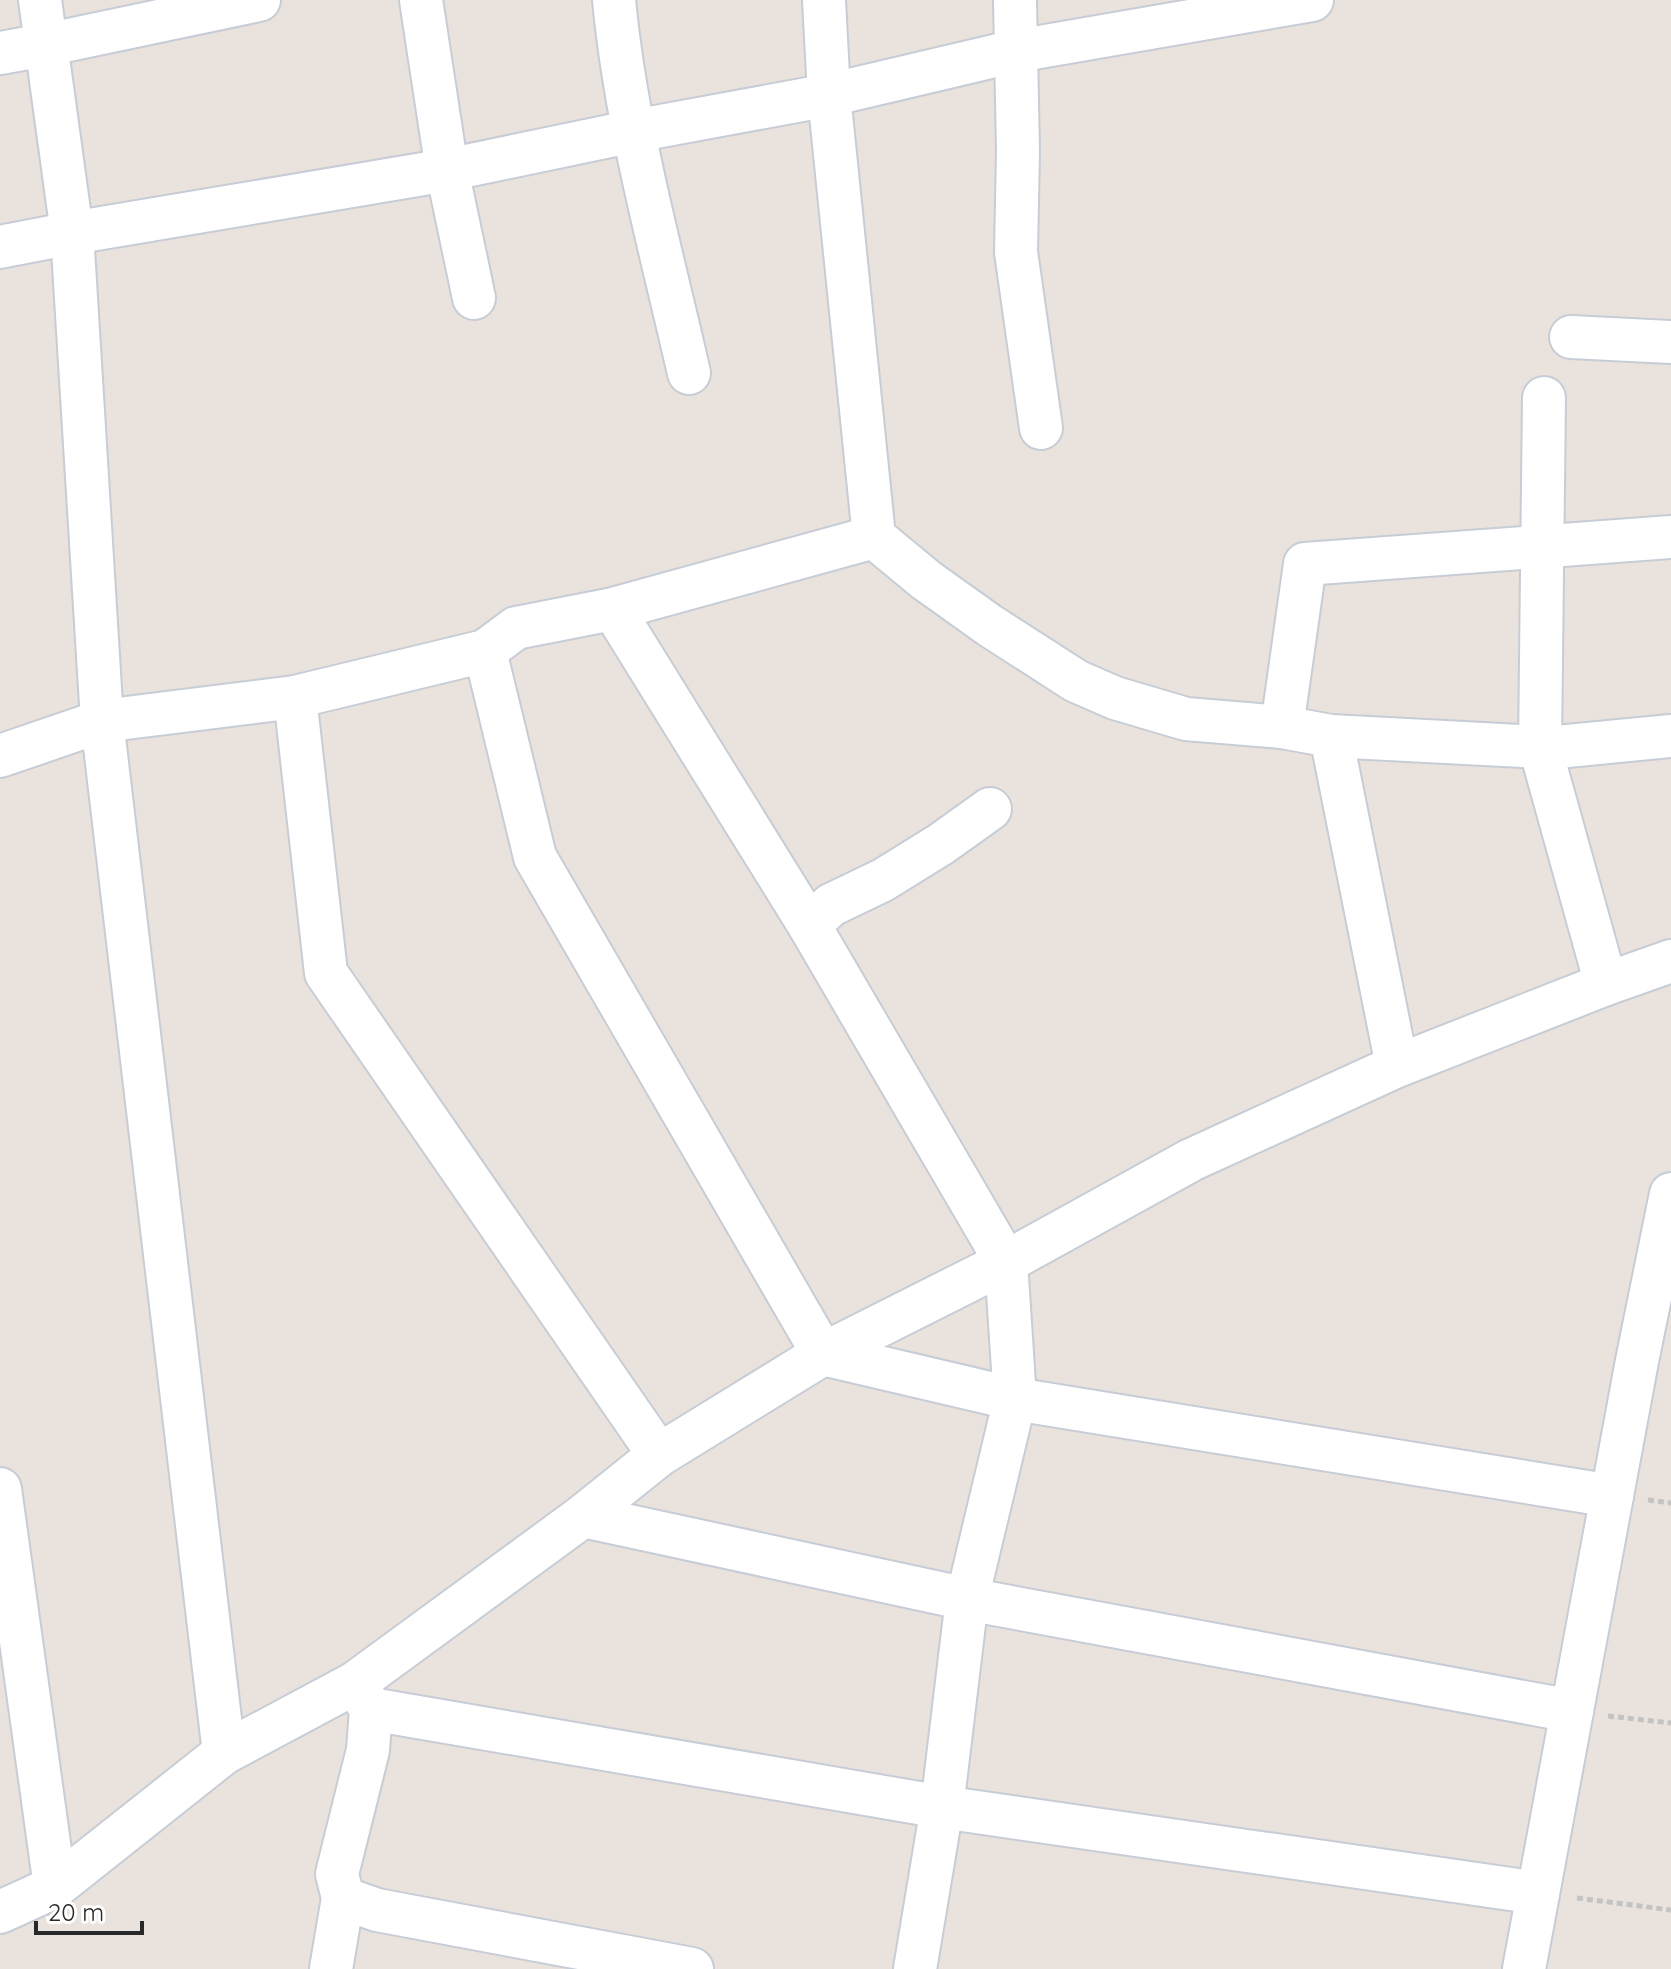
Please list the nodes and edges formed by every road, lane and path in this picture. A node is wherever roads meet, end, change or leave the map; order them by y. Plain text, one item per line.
1 (40, 0) edge
2 (257, 0) edge
3 (421, 0) edge
4 (614, 0) edge
5 (824, 0) edge
6 (1015, 0) edge
7 (1312, 0) edge
8 (45, 45) junction
9 (1016, 51) junction
10 (0, 53) edge
11 (829, 95) junction
12 (634, 131) junction
13 (447, 170) junction
14 (72, 233) junction
15 (0, 247) edge
16 (474, 298) dead end
17 (1571, 337) dead end
18 (1671, 342) edge
19 (689, 373) dead end
20 (1544, 398) dead end
21 (1041, 428) dead end
22 (874, 537) junction
23 (1671, 537) edge
24 (1541, 548) junction
25 (613, 609) junction
26 (485, 651) junction
27 (295, 697) junction
28 (102, 721) junction
29 (1282, 727) junction
30 (1331, 736) junction
31 (1671, 736) edge
32 (1540, 747) junction
33 (0, 756) edge
34 (990, 809) dead end
35 (809, 925) junction
36 (1671, 961) edge
37 (1606, 984) junction
38 (1397, 1066) junction
39 (1671, 1194) edge
40 (1006, 1262) junction
41 (1662, 1288) edge
42 (823, 1354) junction
43 (1015, 1399) junction
44 (659, 1455) junction
45 (0, 1489) edge
46 (1612, 1496) junction
47 (583, 1516) junction
48 (967, 1599) junction
49 (363, 1696) junction
50 (1572, 1711) junction
51 (1671, 1723) edge
52 (224, 1753) junction
53 (942, 1807) junction
54 (55, 1887) junction
55 (1538, 1893) junction
56 (343, 1898) junction
57 (1671, 1910) edge
58 (0, 1912) edge
59 (331, 1969) edge
60 (692, 1969) edge
61 (915, 1969) edge
62 (1524, 1969) edge

1 - 8 street
2 - 8 street
3 - 13 street
4 - 12 street
5 - 11 street
6 - 9 street
7 - 9 street
8 - 10 street
8 - 14 street
9 - 11 street
9 - 21 street
11 - 12 street
11 - 22 street
12 - 13 street
12 - 19 street
13 - 14 street
13 - 16 street
14 - 15 street
14 - 28 street
17 - 18 street
20 - 24 street
22 - 25 street
22 - 29 street
23 - 24 street
24 - 29 street
24 - 32 street
25 - 26 street
25 - 35 street
26 - 27 street
26 - 42 street
27 - 28 street
27 - 44 street
28 - 33 street
28 - 52 street
29 - 30 street
30 - 32 street
30 - 38 street
31 - 32 street
32 - 37 street
34 - 35 street
35 - 40 street
36 - 37 street
37 - 38 street
38 - 40 street
39 - 41 street
40 - 42 street
40 - 43 street
41 - 46 street
42 - 43 street
42 - 44 street
43 - 46 street
43 - 48 street
44 - 47 street
45 - 54 street
46 - 50 street
47 - 48 street
47 - 49 street
48 - 50 street
48 - 53 street
49 - 52 street
49 - 53 street
49 - 56 street
50 - 51 path
50 - 55 street
52 - 54 street
53 - 55 street
53 - 61 street
54 - 58 street
55 - 57 path
55 - 62 street
56 - 59 street
56 - 60 street

